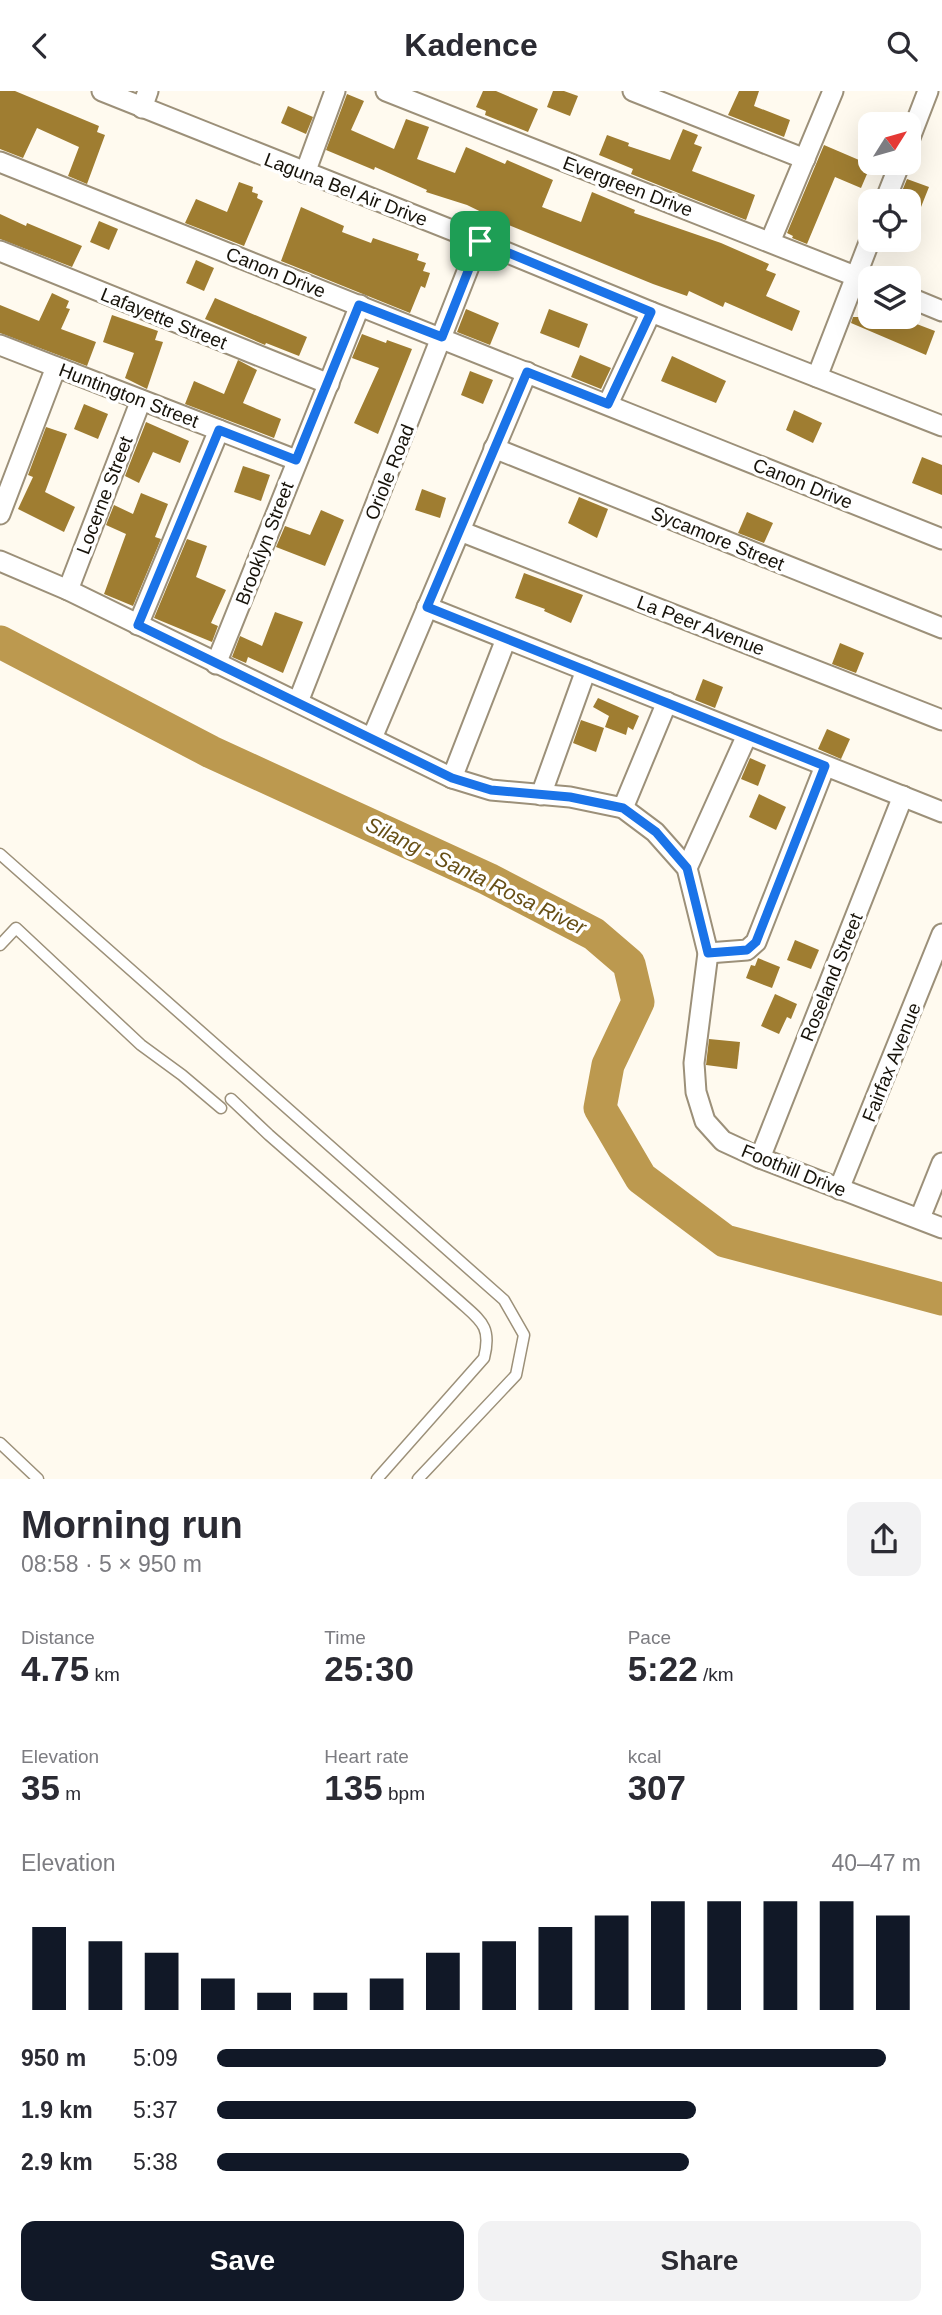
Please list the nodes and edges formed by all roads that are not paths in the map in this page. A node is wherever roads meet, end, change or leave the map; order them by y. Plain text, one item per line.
1 (102, 91) edge
2 (335, 91) edge
3 (386, 91) edge
4 (633, 91) edge
5 (833, 91) edge
6 (929, 91) edge
7 (145, 99) edge
8 (921, 112) edge
9 (805, 159) junction
10 (0, 162) edge
11 (305, 173) junction
12 (480, 241) junction
13 (770, 242) junction
14 (0, 251) edge
15 (858, 277) edge
16 (858, 290) edge
17 (921, 300) edge
18 (940, 304) edge
19 (359, 305) junction
20 (651, 312) junction
21 (442, 337) junction
22 (0, 345) edge
23 (56, 367) junction
24 (527, 372) junction
25 (817, 377) junction
26 (328, 384) junction
27 (141, 400) junction
28 (608, 404) junction
29 (942, 426) edge
30 (219, 430) junction
31 (494, 448) junction
32 (296, 460) junction
33 (0, 514) edge
34 (460, 531) junction
35 (942, 539) edge
36 (0, 561) edge
37 (68, 590) junction
38 (427, 607) junction
39 (138, 625) junction
40 (942, 628) edge
41 (506, 639) junction
42 (216, 664) junction
43 (586, 670) junction
44 (298, 702) junction
45 (667, 702) junction
46 (942, 720) edge
47 (747, 734) junction
48 (372, 738) junction
49 (825, 766) junction
50 (452, 778) junction
51 (541, 795) junction
52 (903, 796) junction
53 (623, 808) junction
54 (942, 812) edge
55 (0, 854) edge
56 (687, 868) junction
57 (942, 934) edge
58 (0, 945) edge
59 (708, 953) junction
60 (231, 1099) dead end
61 (221, 1108) dead end
62 (760, 1158) junction
63 (942, 1163) edge
64 (839, 1189) junction
65 (920, 1218) junction
66 (942, 1228) edge
67 (0, 1443) edge
68 (38, 1479) edge
69 (377, 1479) edge
70 (418, 1479) edge

1 - 7 street, Laguna Bel Air Drive
2 - 11 street
3 - 13 street, Evergreen Drive
4 - 9 street
5 - 9 street
6 - 8 street
7 - 11 street, Laguna Bel Air Drive
9 - 13 street
10 - 19 street, Canon Drive
11 - 12 street, Laguna Bel Air Drive
12 - 20 street, Laguna Bel Air Drive
12 - 21 street, Oriole Road
13 - 15 street, Evergreen Drive
14 - 26 street, Lafayette Street
16 - 25 street
17 - 18 street
19 - 21 street, Canon Drive
19 - 26 street, Brooklyn Street
20 - 25 street, Laguna Bel Air Drive
20 - 28 street
21 - 24 street, Canon Drive
21 - 44 street, Oriole Road
22 - 23 street, Huntington Street
23 - 27 street, Huntington Street
23 - 33 street
24 - 28 street, Canon Drive
24 - 31 street
25 - 29 street, Laguna Bel Air Drive
26 - 32 street, Brooklyn Street
27 - 30 street, Huntington Street
27 - 37 street, Locerne Street
28 - 35 street, Canon Drive
30 - 32 street, Huntington Street
30 - 39 street
31 - 34 street
31 - 40 street, Sycamore Street
32 - 42 street, Brooklyn Street
34 - 38 street
34 - 46 street, La Peer Avenue
36 - 37 street, Foothill Drive
37 - 39 street, Foothill Drive
38 - 41 street
38 - 48 street
39 - 42 street, Foothill Drive
41 - 43 street
41 - 50 street
42 - 44 street, Foothill Drive
43 - 45 street
43 - 51 street
44 - 48 street, Foothill Drive
45 - 47 street
45 - 53 street
47 - 49 street
47 - 56 street
48 - 50 street, Foothill Drive
49 - 52 street
49 - 59 street
50 - 51 street, Foothill Drive
51 - 53 street, Foothill Drive
52 - 54 street
52 - 62 street, Roseland Street
53 - 56 street, Foothill Drive
55 - 70 lane
56 - 59 street, Foothill Drive
57 - 64 street, Fairfax Avenue
58 - 61 lane
59 - 62 street, Foothill Drive
60 - 69 lane
62 - 64 street, Foothill Drive
63 - 65 street
64 - 65 street, Foothill Drive
65 - 66 street, Foothill Drive
67 - 68 lane

